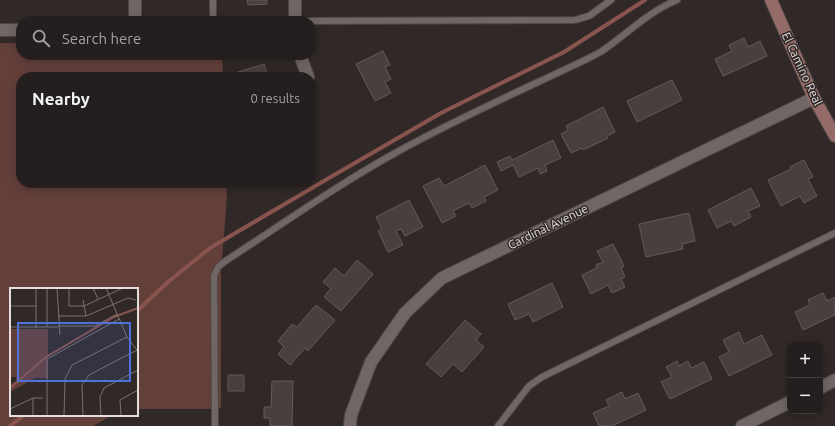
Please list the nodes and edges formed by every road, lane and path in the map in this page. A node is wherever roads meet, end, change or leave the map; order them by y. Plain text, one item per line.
1 (135, 0) edge
2 (213, 0) edge
3 (295, 0) edge
4 (611, 0) edge
5 (677, 0) edge
6 (771, 0) edge
7 (135, 16) edge
8 (213, 16) edge
9 (295, 16) edge
10 (316, 21) edge
11 (0, 30) edge
12 (16, 30) edge
13 (302, 60) edge
14 (306, 72) edge
15 (814, 98) junction
16 (835, 136) edge
17 (835, 232) edge
18 (835, 380) edge
19 (823, 386) edge
20 (787, 404) edge
21 (215, 426) edge
22 (350, 426) edge
23 (498, 426) edge
24 (742, 426) edge

1 - 7 street
2 - 8 lane
3 - 9 street
4 - 10 lane
5 - 21 lane
6 - 15 street, El Camino Real
11 - 12 street
13 - 14 street
15 - 16 street, El Camino Real
15 - 22 street, Cardinal Avenue
17 - 23 lane
18 - 19 street
20 - 24 street

